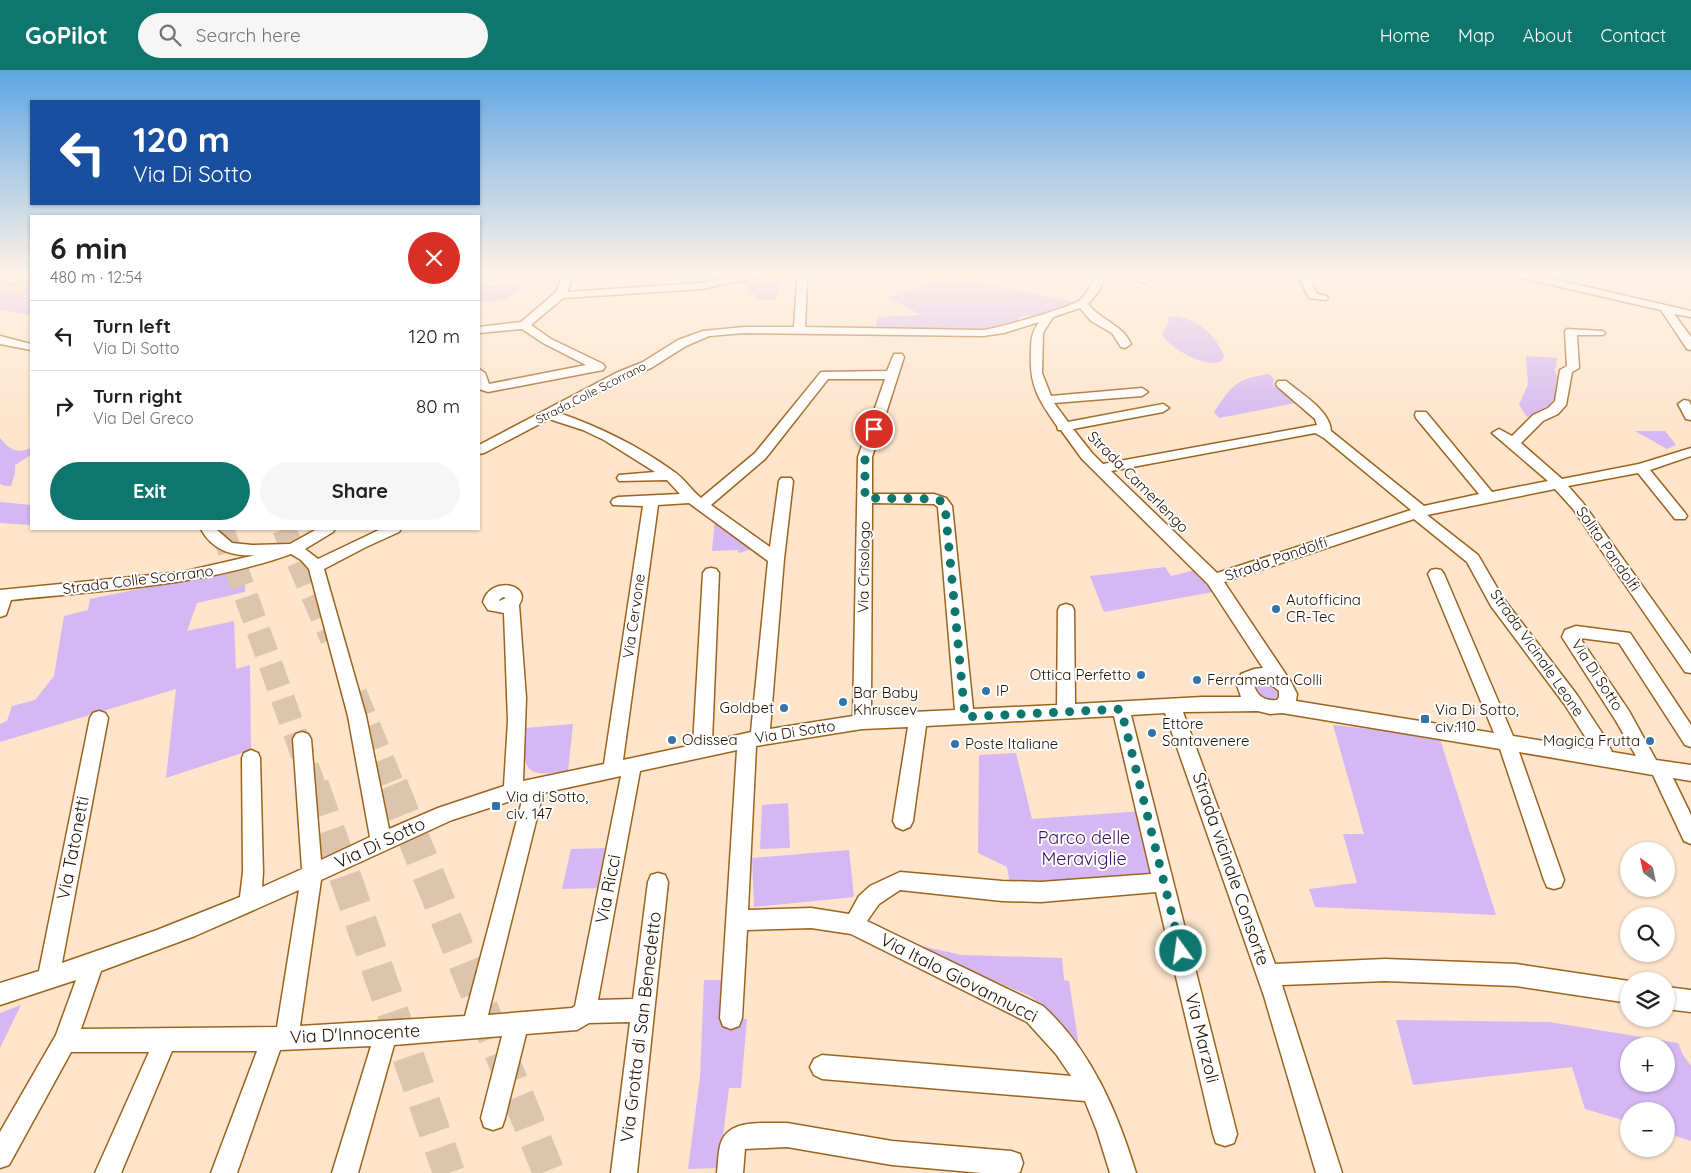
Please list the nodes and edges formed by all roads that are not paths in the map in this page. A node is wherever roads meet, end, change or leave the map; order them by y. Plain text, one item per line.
1 (520, 325) edge
2 (524, 325) edge
3 (799, 325) edge
4 (1015, 325) edge
5 (1042, 325) edge
6 (1108, 325) edge
7 (1677, 325) edge
8 (480, 330) edge
9 (799, 332) junction
10 (1599, 333) dead end
11 (0, 340) edge
12 (1125, 344) dead end
13 (1691, 346) edge
14 (30, 347) edge
15 (898, 357) dead end
16 (597, 367) junction
17 (893, 375) junction
18 (480, 376) edge
19 (620, 376) junction
20 (1282, 384) dead end
21 (1142, 392) dead end
22 (1046, 400) junction
23 (1684, 404) dead end
24 (1163, 408) dead end
25 (548, 414) junction
26 (1421, 415) dead end
27 (1691, 416) edge
28 (1063, 427) junction
29 (1324, 432) junction
30 (1499, 433) dead end
31 (1513, 443) junction
32 (480, 449) edge
33 (1691, 452) edge
34 (1641, 468) junction
35 (1100, 469) junction
36 (670, 475) junction
37 (624, 478) dead end
38 (786, 481) dead end
39 (1558, 483) junction
40 (1488, 497) junction
41 (865, 498) junction
42 (698, 501) junction
43 (618, 502) dead end
44 (653, 502) junction
45 (1419, 512) junction
46 (1680, 516) dead end
47 (209, 530) edge
48 (326, 530) edge
49 (392, 530) edge
50 (293, 548) junction
51 (776, 559) junction
52 (316, 567) junction
53 (711, 574) dead end
54 (1436, 574) dead end
55 (1214, 580) junction
56 (2, 596) edge
57 (511, 604) dead end
58 (1066, 610) dead end
59 (0, 611) edge
60 (1260, 654) junction
61 (1691, 667) edge
62 (1249, 681) junction
63 (1283, 692) junction
64 (1202, 704) junction
65 (1257, 704) junction
66 (1172, 706) junction
67 (1121, 709) junction
68 (1066, 712) junction
69 (965, 717) junction
70 (99, 718) dead end
71 (918, 719) junction
72 (862, 722) junction
73 (302, 739) dead end
74 (753, 739) junction
75 (1691, 740) edge
76 (1507, 743) junction
77 (702, 750) junction
78 (251, 758) dead end
79 (1606, 759) junction
80 (622, 767) junction
81 (1654, 767) junction
82 (1691, 773) edge
83 (535, 786) junction
84 (513, 791) junction
85 (903, 820) dead end
86 (1691, 835) edge
87 (381, 841) junction
88 (312, 874) junction
89 (1554, 880) dead end
90 (658, 882) dead end
91 (1164, 882) junction
92 (250, 903) junction
93 (737, 920) junction
94 (854, 925) junction
95 (93, 963) junction
96 (1268, 975) junction
97 (48, 978) junction
98 (1620, 991) edge
99 (0, 994) edge
100 (1675, 999) edge
101 (1691, 1001) edge
102 (642, 1010) junction
103 (585, 1012) junction
104 (731, 1018) dead end
105 (517, 1024) junction
106 (474, 1027) junction
107 (386, 1034) junction
108 (280, 1038) junction
109 (166, 1039) junction
110 (65, 1041) junction
111 (822, 1067) dead end
112 (1091, 1090) junction
113 (493, 1118) dead end
114 (1225, 1134) dead end
115 (0, 1156) edge
116 (1011, 1163) dead end
117 (108, 1173) edge
118 (224, 1173) edge
119 (345, 1173) edge
120 (624, 1173) edge
121 (730, 1173) edge
122 (1123, 1173) edge
123 (1329, 1173) edge

1 - 8 street
2 - 16 street
3 - 9 street
4 - 9 street, Strada Colle Scorrano
5 - 22 street, Strada Camerlengo
6 - 12 street
7 - 13 street
9 - 19 street, Strada Colle Scorrano
10 - 31 street
11 - 14 street
15 - 17 street, Via Crisologo
16 - 18 street
16 - 19 street
17 - 41 street, Via Crisologo
17 - 42 street
19 - 25 street, Strada Colle Scorrano
20 - 29 street
21 - 22 street
22 - 28 street, Strada Camerlengo
23 - 27 street
24 - 28 street
25 - 32 street, Strada Colle Scorrano
25 - 36 street
26 - 40 street
28 - 35 street, Strada Camerlengo
29 - 35 street
29 - 45 street
30 - 31 street, Salita Pandolfi
31 - 39 street, Salita Pandolfi
33 - 34 street, Strada Pandolfi
34 - 39 street, Strada Pandolfi
34 - 46 street
35 - 55 street, Strada Camerlengo
36 - 37 street
36 - 42 street
38 - 51 street
39 - 40 street, Strada Pandolfi
39 - 61 street, Salita Pandolfi
40 - 45 street, Strada Pandolfi
41 - 69 street
41 - 72 street, Via Crisologo
42 - 44 street
42 - 51 street
43 - 44 street
44 - 80 street, Via Cervone
45 - 55 street, Strada Pandolfi
45 - 79 street, Strada Vicinale Leone
47 - 50 street
48 - 50 street, Strada Colle Scorrano
49 - 52 street
50 - 52 street
50 - 56 street, Strada Colle Scorrano
51 - 74 street
52 - 87 street
53 - 77 street
54 - 76 street
55 - 60 street, Strada Pandolfi
56 - 59 street
57 - 84 street
58 - 68 street
60 - 62 street
60 - 63 street, Strada Pandolfi
62 - 63 street
62 - 64 street, Via Di Sotto
62 - 65 street
63 - 65 street
63 - 76 street
64 - 65 street, Via Di Sotto
64 - 66 street, Via Di Sotto
66 - 67 street, Via Di Sotto
66 - 96 street, Strada vicinale Consorte
67 - 68 street, Via Di Sotto
67 - 91 street, Via Marzoli
68 - 69 street, Via Di Sotto
69 - 71 street, Via Di Sotto
70 - 97 street, Via Tatonetti
71 - 72 street, Via Di Sotto
71 - 85 street
72 - 74 street, Via Di Sotto
73 - 88 street
74 - 77 street, Via Di Sotto
74 - 93 street
75 - 81 street, Via Di Sotto
76 - 79 street
76 - 89 street
77 - 80 street, Via Di Sotto
78 - 92 street
79 - 81 street
80 - 83 street, Via Di Sotto
80 - 103 street, Via Ricci
81 - 82 street
81 - 86 street
83 - 84 street, Via Di Sotto
83 - 106 street
84 - 87 street, Via Di Sotto
87 - 88 street, Via Di Sotto
88 - 92 street, Via Di Sotto
88 - 108 street
90 - 102 street, Via Grotta di San Benedetto
91 - 94 street
91 - 114 street, Via Marzoli
92 - 95 street, Via Di Sotto
93 - 94 street, Via Italo Giovannucci
93 - 104 street
94 - 112 street, Via Italo Giovannucci
95 - 97 street, Via Di Sotto
95 - 110 street
96 - 98 street, Strada vicinale Consorte
96 - 123 street, Strada vicinale Consorte
97 - 99 street, Via Di Sotto
100 - 101 street
102 - 103 street, Via D'Innocente
102 - 120 street, Via Grotta di San Benedetto
103 - 105 street, Via D'Innocente
105 - 106 street, Via D'Innocente
105 - 113 street
106 - 107 street, Via D'Innocente
107 - 108 street, Via D'Innocente
107 - 119 street
108 - 109 street, Via D'Innocente
108 - 118 street
109 - 110 street, Via D'Innocente
109 - 117 street
110 - 115 street
111 - 112 street
112 - 122 street, Via Italo Giovannucci
116 - 121 street

